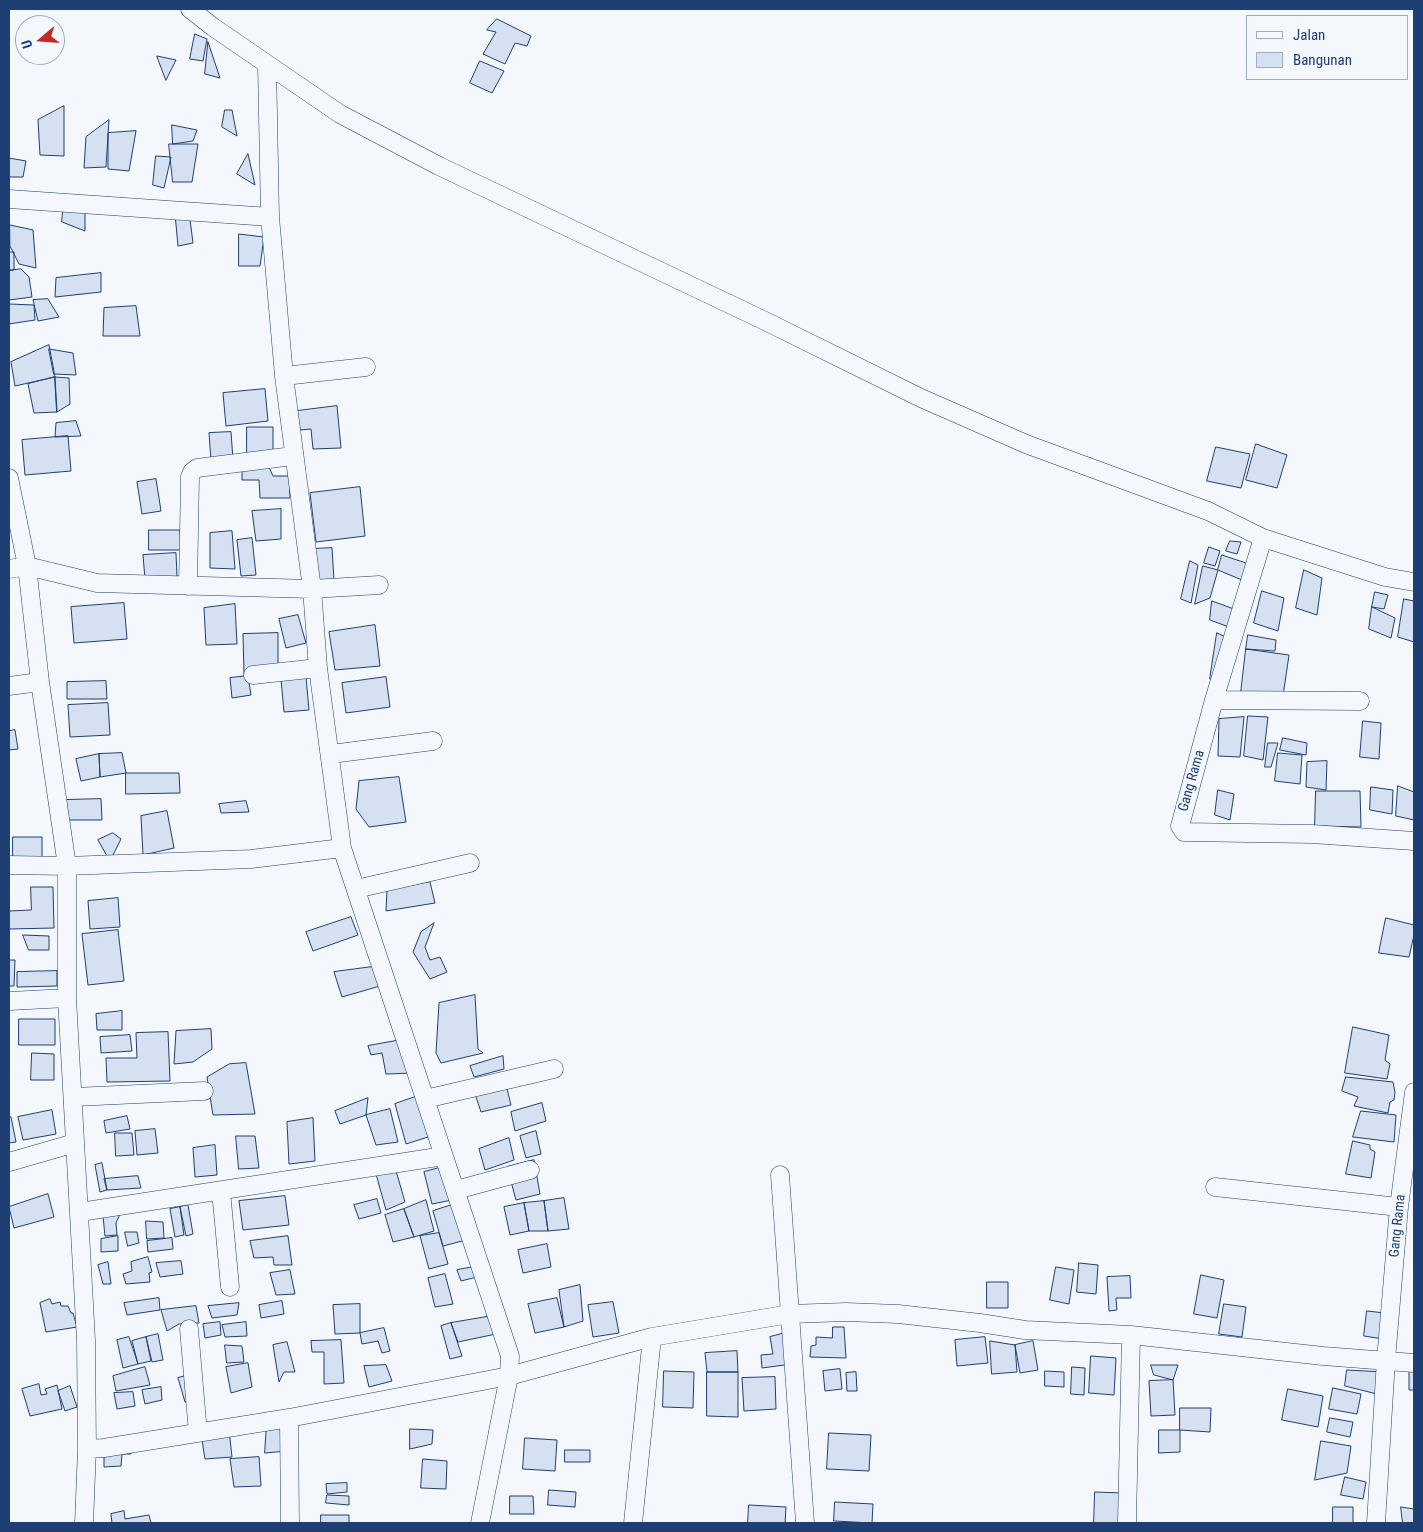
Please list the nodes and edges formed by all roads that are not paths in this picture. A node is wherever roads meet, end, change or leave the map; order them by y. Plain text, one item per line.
1 (190, 9) edge
2 (267, 64) junction
3 (9, 199) edge
4 (270, 217) junction
5 (366, 367) dead end
6 (284, 376) junction
7 (293, 456) junction
8 (9, 478) edge
9 (1263, 538) junction
10 (27, 566) junction
11 (9, 569) edge
12 (1414, 582) edge
13 (378, 585) dead end
14 (188, 586) junction
15 (312, 589) junction
16 (318, 668) junction
17 (253, 675) dead end
18 (40, 682) junction
19 (9, 686) edge
20 (1214, 700) junction
21 (1360, 701) dead end
22 (433, 741) dead end
23 (331, 754) junction
24 (1414, 841) edge
25 (342, 848) junction
26 (470, 863) dead end
27 (9, 865) edge
28 (67, 866) junction
29 (356, 889) junction
30 (67, 998) junction
31 (10, 1000) edge
32 (554, 1068) dead end
33 (204, 1091) dead end
34 (1414, 1092) edge
35 (74, 1097) junction
36 (425, 1099) junction
37 (75, 1143) junction
38 (444, 1156) junction
39 (9, 1162) edge
40 (530, 1170) dead end
41 (780, 1175) dead end
42 (1215, 1187) dead end
43 (456, 1190) junction
44 (221, 1191) junction
45 (1399, 1207) junction
46 (80, 1212) junction
47 (230, 1288) dead end
48 (790, 1314) junction
49 (189, 1329) dead end
50 (1131, 1335) junction
51 (652, 1337) junction
52 (1386, 1360) junction
53 (1414, 1363) edge
54 (509, 1376) junction
55 (289, 1418) junction
56 (198, 1433) junction
57 (87, 1449) junction
58 (84, 1523) edge
59 (290, 1523) edge
60 (480, 1523) edge
61 (633, 1523) edge
62 (805, 1523) edge
63 (1127, 1523) edge
64 (1376, 1523) edge

1 - 2 street
2 - 4 street
2 - 9 street
3 - 4 street
4 - 6 street
5 - 6 street
6 - 7 street
7 - 14 street
7 - 15 street
8 - 10 street
9 - 12 street
9 - 20 street, Gang Rama
10 - 11 street
10 - 14 street
10 - 18 street
13 - 15 street
14 - 15 street
15 - 16 street
16 - 17 street
16 - 23 street
18 - 19 street
18 - 28 street
20 - 21 street
20 - 24 street, Gang Rama
22 - 23 street
23 - 25 street
25 - 28 street
25 - 29 street
26 - 29 street
27 - 28 street
28 - 30 street
29 - 36 street
30 - 31 street
30 - 35 street
32 - 36 street
33 - 35 street
34 - 45 street, Gang Rama
35 - 37 street
36 - 38 street
37 - 39 street
37 - 46 street
38 - 43 street
38 - 44 street
40 - 43 street
41 - 48 street
42 - 45 street
43 - 54 street
44 - 46 street
44 - 47 street
45 - 52 street, Gang Rama
46 - 57 street
48 - 50 street
48 - 51 street
48 - 62 street
49 - 56 street
50 - 52 street
50 - 63 street
51 - 54 street
51 - 61 street
52 - 53 street
52 - 64 street, Gang Rama
54 - 55 street
54 - 60 street
55 - 56 street
55 - 59 street
56 - 57 street
57 - 58 street

